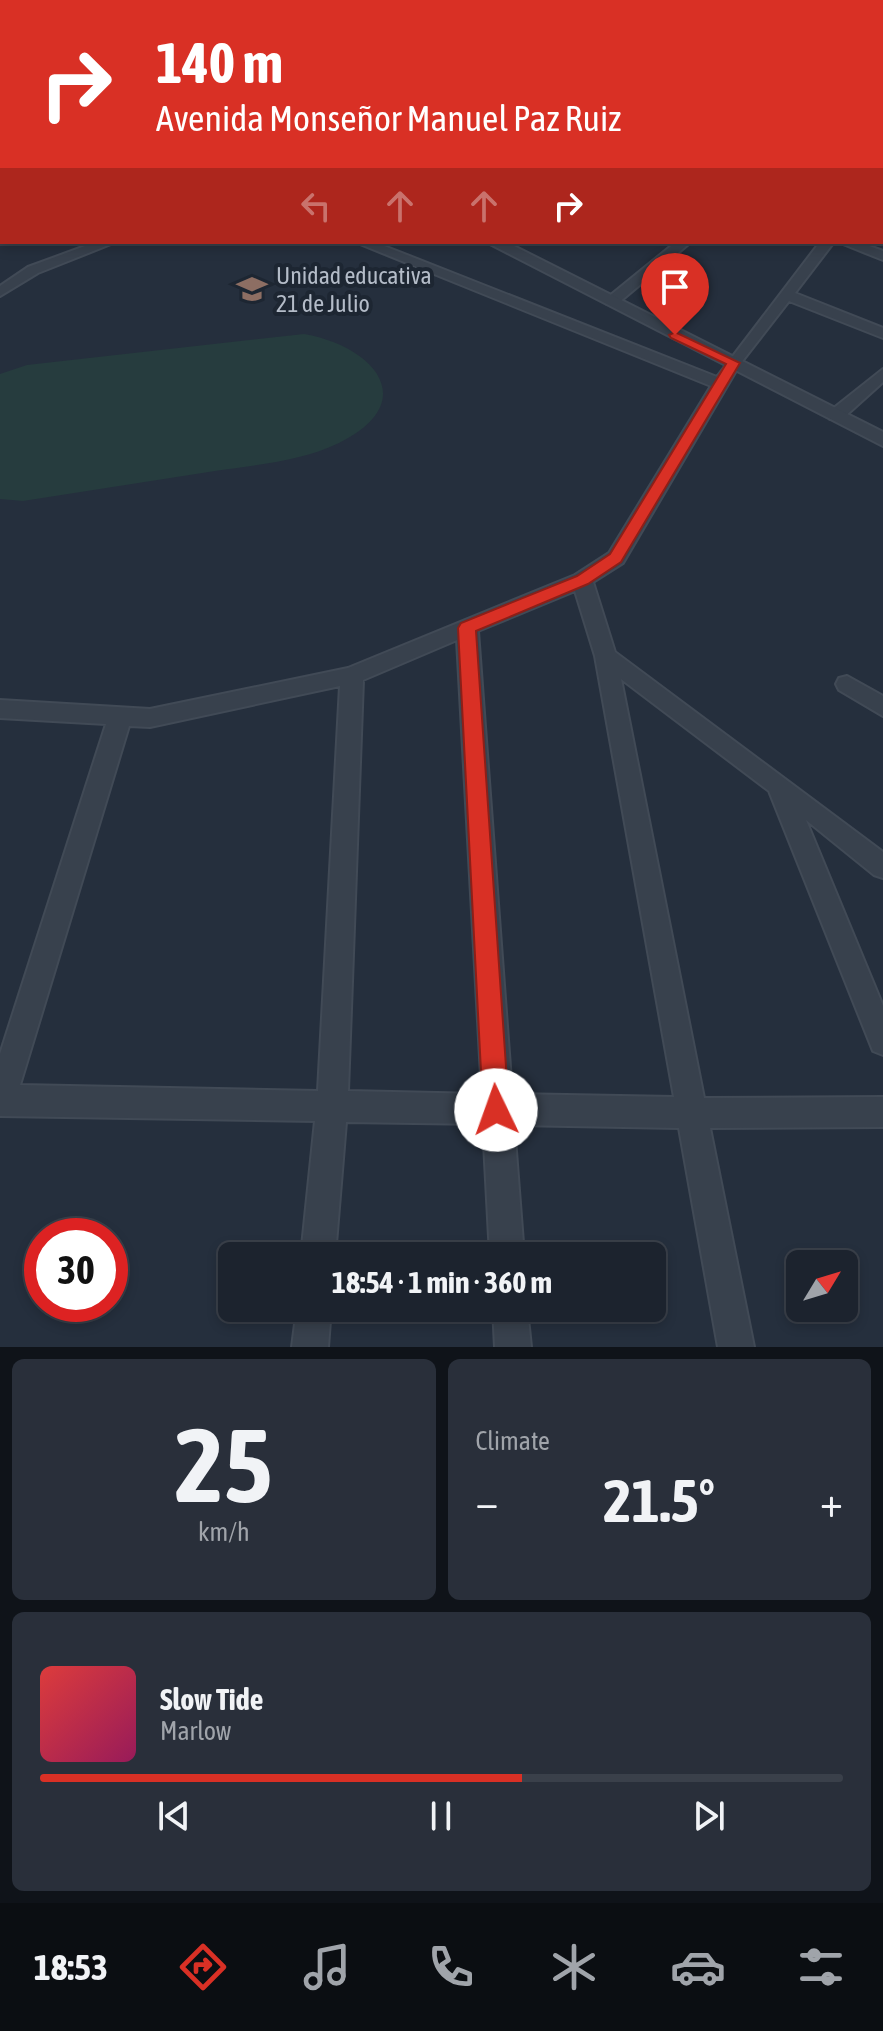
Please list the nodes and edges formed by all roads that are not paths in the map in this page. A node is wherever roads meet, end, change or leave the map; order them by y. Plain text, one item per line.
1 (74, 244) edge
2 (104, 244) edge
3 (368, 244) edge
4 (498, 244) edge
5 (682, 244) edge
6 (825, 244) edge
7 (850, 244) edge
8 (883, 256) edge
9 (25, 275) junction
10 (3, 276) edge
11 (0, 292) edge
12 (787, 295) junction
13 (612, 301) junction
14 (883, 333) edge
15 (727, 374) junction
16 (883, 374) edge
17 (836, 415) junction
18 (883, 440) edge
19 (883, 458) edge
20 (582, 580) junction
21 (467, 628) junction
22 (606, 656) junction
23 (352, 675) junction
24 (847, 684) dead end
25 (883, 707) edge
26 (0, 709) edge
27 (120, 716) junction
28 (778, 784) junction
29 (883, 867) edge
30 (883, 1041) edge
31 (0, 1100) edge
32 (332, 1106) junction
33 (496, 1110) junction
34 (883, 1112) edge
35 (691, 1113) junction
36 (319, 1242) edge
37 (506, 1242) edge
38 (313, 1322) edge
39 (511, 1322) edge
40 (310, 1347) edge
41 (513, 1347) edge
42 (736, 1347) edge

1 - 10 street
2 - 9 street
3 - 15 street
4 - 13 street
5 - 13 street
6 - 12 street
7 - 8 street
9 - 10 street
9 - 11 street
12 - 14 street
12 - 15 street
13 - 15 street
15 - 17 street
15 - 19 street
15 - 20 street
16 - 17 street
17 - 18 street
20 - 21 street
20 - 22 street
21 - 23 street
21 - 33 street
22 - 28 street
22 - 35 street
23 - 27 street
23 - 32 street
24 - 25 street
26 - 27 street
27 - 31 street
28 - 29 street
28 - 30 street
31 - 32 street
32 - 33 street
32 - 36 street
33 - 35 street
33 - 37 street
34 - 35 street
35 - 42 street
38 - 40 street
39 - 41 street

